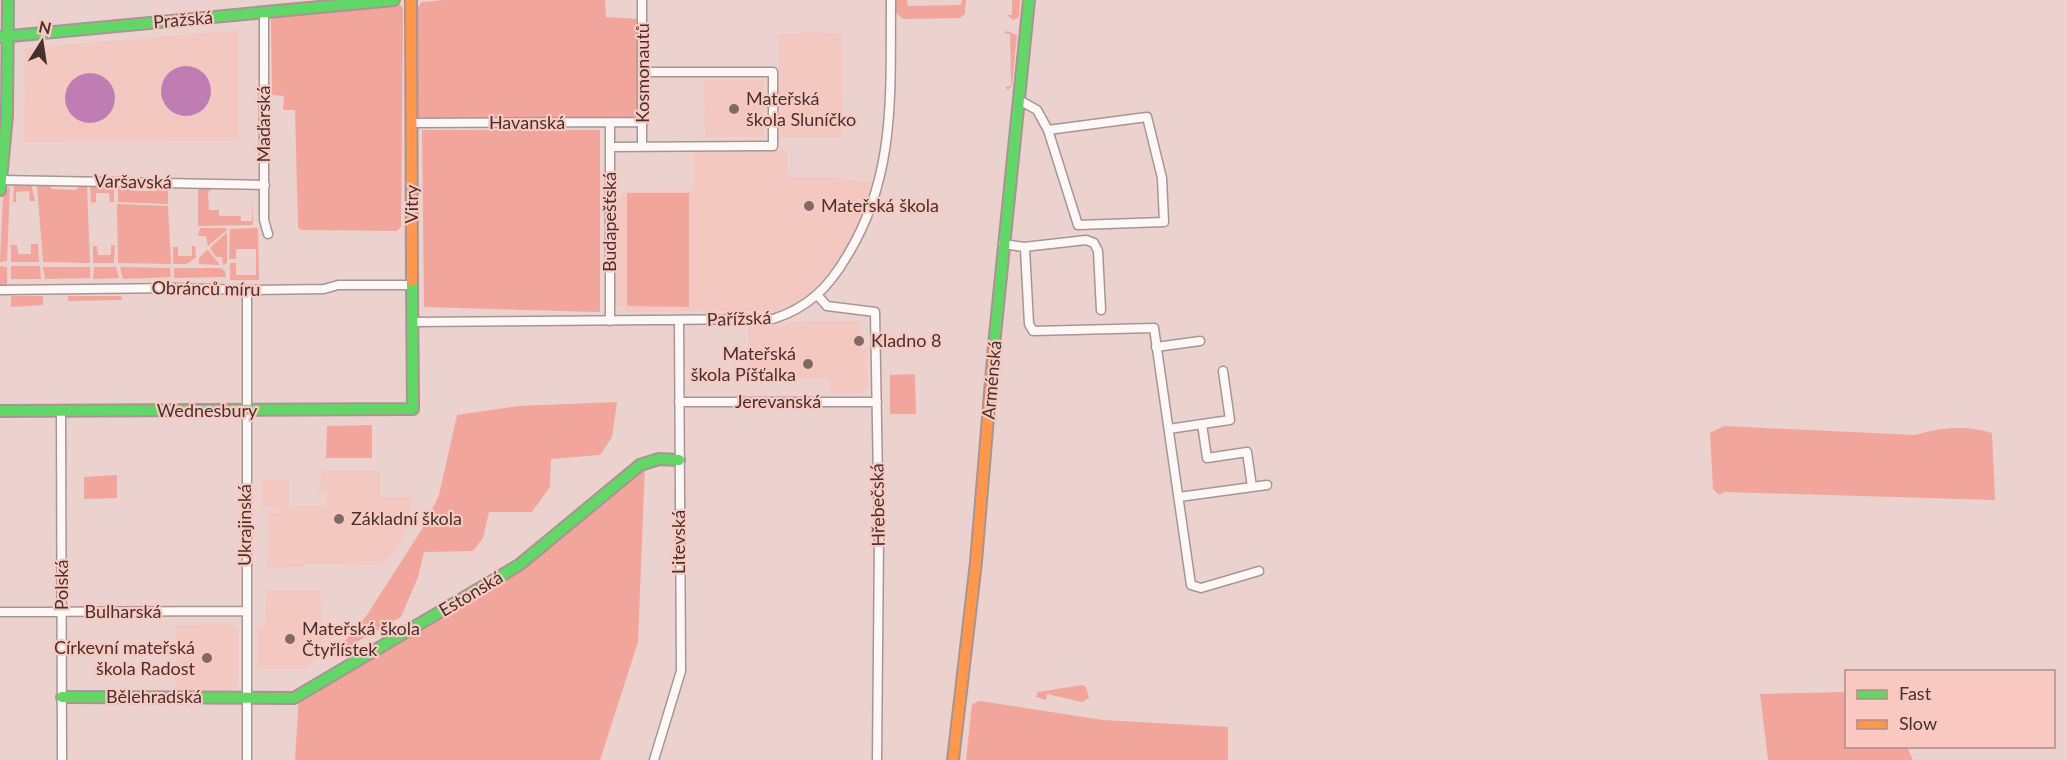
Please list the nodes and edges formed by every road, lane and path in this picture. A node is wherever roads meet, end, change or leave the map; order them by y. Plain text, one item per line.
1 (8, 0) edge
2 (394, 0) edge
3 (411, 0) edge
4 (642, 0) edge
5 (891, 0) edge
6 (1029, 0) edge
7 (264, 13) junction
8 (4, 37) edge
9 (643, 72) junction
10 (1019, 100) junction
11 (643, 122) junction
12 (412, 123) junction
13 (610, 123) junction
14 (1048, 130) junction
15 (642, 146) junction
16 (610, 147) junction
17 (1, 185) edge
18 (265, 185) junction
19 (268, 234) dead end
20 (1004, 244) junction
21 (1024, 247) junction
22 (412, 285) junction
23 (0, 290) edge
24 (246, 290) junction
25 (818, 296) junction
26 (1101, 310) dead end
27 (679, 320) junction
28 (610, 321) junction
29 (412, 322) junction
30 (1200, 341) dead end
31 (1156, 347) junction
32 (1223, 371) dead end
33 (679, 402) junction
34 (877, 402) junction
35 (413, 409) joint
36 (0, 411) edge
37 (61, 411) junction
38 (245, 411) junction
39 (1202, 424) junction
40 (1168, 429) junction
41 (679, 460) junction
42 (1267, 485) dead end
43 (1252, 487) junction
44 (1179, 497) junction
45 (1259, 571) dead end
46 (245, 611) junction
47 (0, 612) edge
48 (62, 612) junction
49 (247, 697) junction
50 (62, 698) junction
51 (62, 760) edge
52 (247, 760) edge
53 (654, 760) edge
54 (877, 760) edge
55 (953, 760) edge

1 - 8 street
2 - 7 street, Pražská
3 - 12 street, Vitry
4 - 9 street, Kosmonautů
5 - 25 street, Pařížská
6 - 10 street, Arménská
7 - 8 street, Pražská
7 - 18 street, Maďarská
8 - 17 street
9 - 11 street, Kosmonautů
9 - 15 street
10 - 14 street
10 - 20 street, Arménská
11 - 13 street, Havanská
11 - 15 street, Kosmonautů
12 - 13 street, Havanská
12 - 22 street, Vitry
13 - 16 street, Budapešťská
14 - 14 street
15 - 16 street
16 - 28 street, Budapešťská
17 - 18 street, Varšavská
18 - 19 street, Maďarská
20 - 21 street
20 - 55 street, Arménská
21 - 26 street
21 - 31 street
22 - 24 street, Obránců míru
22 - 29 street, Vitry
23 - 24 street, Obránců míru
24 - 38 street, Ukrajinská
25 - 27 street, Pařížská
25 - 34 street, Hřebečská
27 - 28 street, Pařížská
27 - 33 street, Litevská
28 - 29 street, Pařížská
29 - 35 street, Vitry
30 - 31 street
31 - 40 street
32 - 39 street
33 - 34 street, Jerevanská
33 - 41 street, Litevská
34 - 54 street, Hřebečská
35 - 38 street, Wednesbury
36 - 37 street, Wednesbury
37 - 38 street, Wednesbury
37 - 48 street, Polská
38 - 46 street, Ukrajinská
39 - 40 street
39 - 43 street
40 - 44 street
41 - 49 street, Estonská
41 - 53 street, Litevská
42 - 43 street
43 - 44 street
44 - 45 street
46 - 48 street, Bulharská
46 - 49 street, Ukrajinská
47 - 48 street, Bulharská
48 - 50 street, Polská
49 - 50 street, Bělehradská
49 - 52 street, Ukrajinská
50 - 51 street, Polská

